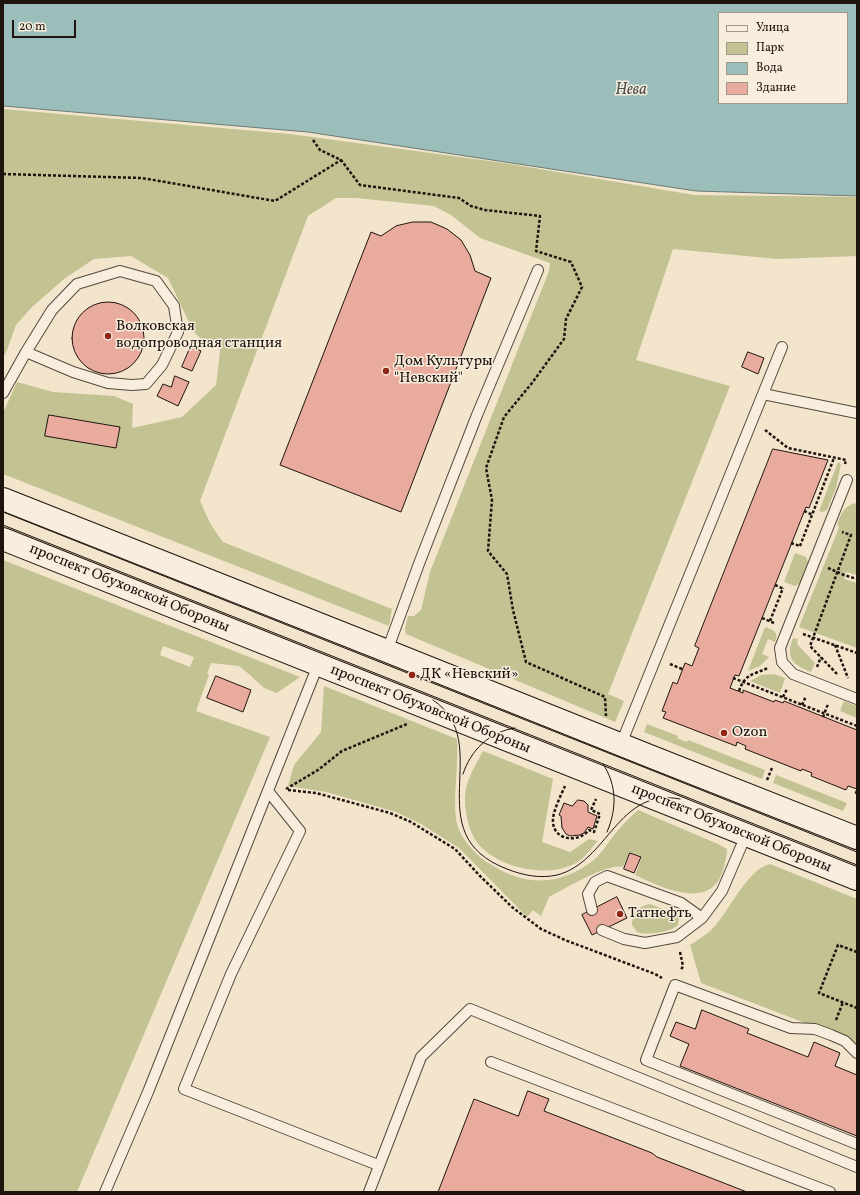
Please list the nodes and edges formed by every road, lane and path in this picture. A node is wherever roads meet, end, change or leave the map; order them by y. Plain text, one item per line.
1 (313, 140) dead end
2 (341, 160) junction
3 (3, 174) edge
4 (538, 270) dead end
5 (782, 347) dead end
6 (26, 352) junction
7 (4, 389) edge
8 (763, 394) junction
9 (857, 413) edge
10 (763, 428) dead end
11 (823, 455) dead end
12 (834, 458) dead end
13 (847, 480) dead end
14 (3, 499) edge
15 (838, 530) dead end
16 (3, 539) edge
17 (800, 546) dead end
18 (823, 566) dead end
19 (838, 572) junction
20 (857, 579) edge
21 (783, 588) dead end
22 (770, 622) dead end
23 (788, 629) junction
24 (813, 638) junction
25 (834, 645) junction
26 (387, 650) junction
27 (857, 653) edge
28 (782, 662) junction
29 (668, 664) dead end
30 (318, 665) junction
31 (682, 670) dead end
32 (733, 678) dead end
33 (849, 680) junction
34 (853, 680) dead end
35 (742, 681) junction
36 (739, 691) dead end
37 (857, 699) edge
38 (408, 723) dead end
39 (607, 723) dead end
40 (857, 726) edge
41 (621, 744) junction
42 (772, 768) dead end
43 (567, 780) dead end
44 (766, 784) dead end
45 (285, 790) junction
46 (268, 791) junction
47 (598, 792) dead end
48 (746, 835) junction
49 (857, 838) edge
50 (857, 879) edge
51 (592, 910) dead end
52 (702, 918) junction
53 (602, 930) dead end
54 (677, 937) junction
55 (857, 952) edge
56 (675, 985) junction
57 (857, 1008) edge
58 (857, 1053) edge
59 (491, 1062) dead end
60 (857, 1144) edge
61 (378, 1165) junction
62 (857, 1166) edge
63 (105, 1192) edge
64 (369, 1192) edge
65 (830, 1192) edge

1 - 2 path
2 - 3 path
2 - 39 path
4 - 26 lane
5 - 8 lane
6 - 6 lane
6 - 7 lane
8 - 9 lane
8 - 41 lane
10 - 11 path
12 - 17 path
13 - 23 lane
14 - 26 main road
15 - 19 path
16 - 30 main road, проспект Обуховской Обороны
18 - 19 path
19 - 20 path
19 - 24 path
21 - 22 path
23 - 24 path
23 - 28 lane
24 - 25 path
24 - 33 path
25 - 27 path
25 - 33 path
26 - 41 main road
28 - 35 path
28 - 37 lane
29 - 31 path
30 - 46 lane
30 - 48 main road, проспект Обуховской Обороны
32 - 35 path
33 - 34 path
35 - 36 path
35 - 40 path
38 - 45 path
41 - 49 main road
42 - 44 path
43 - 47 path
45 - 46 path
45 - 56 path
46 - 61 lane
46 - 63 lane
48 - 50 main road, проспект Обуховской Обороны
48 - 52 lane
51 - 52 lane
52 - 54 lane
53 - 54 lane
54 - 56 path
55 - 57 path
56 - 58 lane
56 - 60 lane
59 - 65 lane
61 - 62 lane
61 - 64 lane

